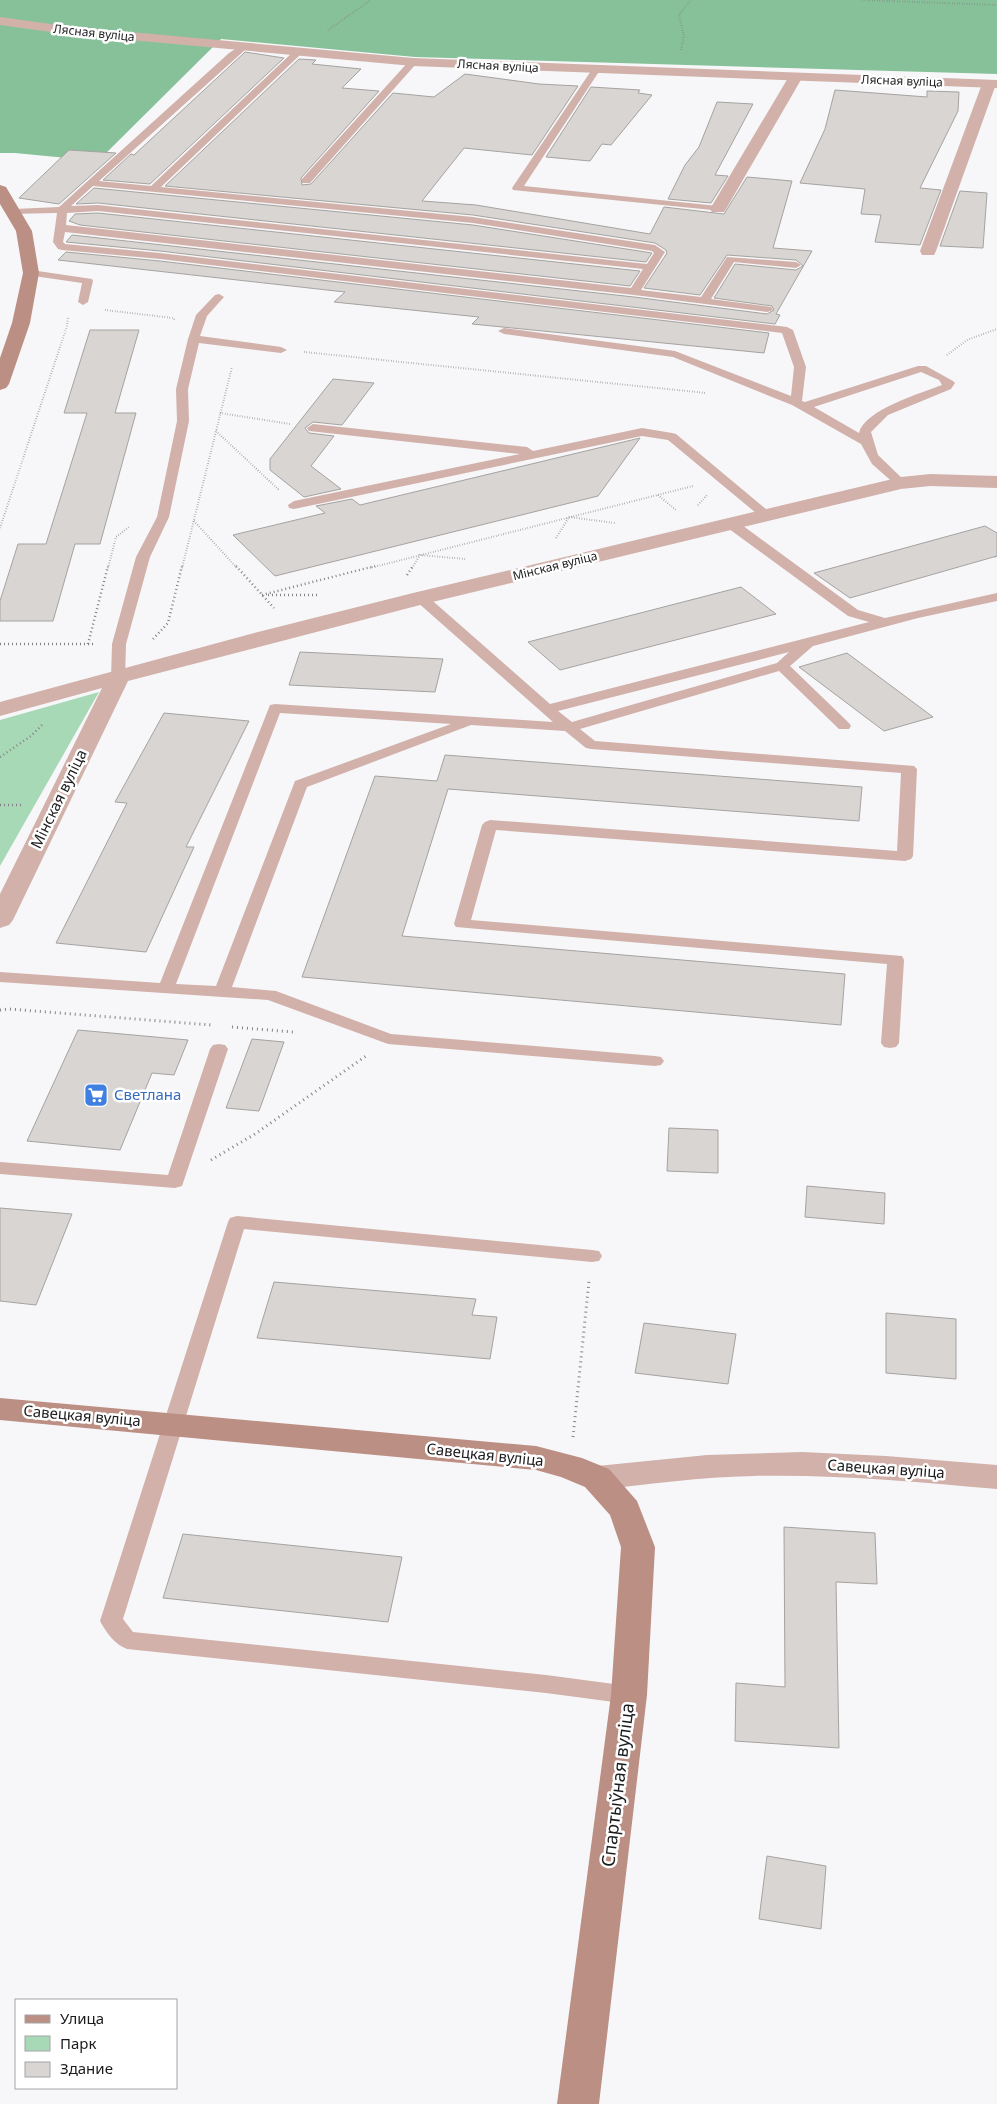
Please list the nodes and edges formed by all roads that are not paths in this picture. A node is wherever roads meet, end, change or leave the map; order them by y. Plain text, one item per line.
1 (0, 21) edge
2 (243, 47) junction
3 (297, 52) junction
4 (413, 62) junction
5 (596, 70) junction
6 (795, 78) junction
7 (993, 84) edge
8 (306, 182) dead end
9 (92, 183) junction
10 (154, 189) junction
11 (0, 190) edge
12 (63, 208) junction
13 (718, 209) joint
14 (14, 212) junction
15 (61, 228) junction
16 (928, 251) dead end
17 (796, 266) dead end
18 (650, 267) junction
19 (31, 273) junction
20 (634, 292) junction
21 (219, 296) dead end
22 (704, 301) junction
23 (83, 302) dead end
24 (767, 309) dead end
25 (504, 331) dead end
26 (194, 339) junction
27 (281, 350) road end
28 (0, 384) edge
29 (800, 404) junction
30 (313, 428) road end
31 (866, 442) junction
32 (542, 453) junction
33 (997, 482) edge
34 (901, 483) junction
35 (294, 505) road end
36 (767, 514) junction
37 (730, 523) junction
38 (997, 597) edge
39 (421, 598) junction
40 (887, 623) junction
41 (808, 643) junction
42 (782, 666) junction
43 (118, 679) junction
44 (0, 709) edge
45 (548, 709) junction
46 (472, 721) junction
47 (844, 726) dead end
48 (570, 727) junction
49 (0, 920) edge
50 (0, 977) edge
51 (166, 988) junction
52 (222, 992) junction
53 (890, 1043) dead end
54 (219, 1049) dead end
55 (655, 1061) dead end
56 (0, 1168) edge
57 (592, 1256) road end
58 (0, 1409) edge
59 (172, 1424) junction
60 (583, 1472) junction
61 (997, 1477) edge
62 (629, 1695) junction
63 (578, 2104) edge

1 - 2 street, Лясная вуліца
2 - 3 street, Лясная вуліца
2 - 9 lane
3 - 4 street, Лясная вуліца
3 - 10 lane
4 - 5 street, Лясная вуліца
4 - 8 lane
5 - 6 street, Лясная вуліца
5 - 13 lane
6 - 7 street, Лясная вуліца
6 - 13 street
7 - 16 street
9 - 10 lane
9 - 12 lane
10 - 18 lane
11 - 14 main road
12 - 14 lane
12 - 15 lane
12 - 18 lane
14 - 19 main road
15 - 20 lane
15 - 29 lane
17 - 22 lane
18 - 20 lane
19 - 23 lane
19 - 28 main road
20 - 22 lane
21 - 26 lane
22 - 24 lane
25 - 29 lane
26 - 27 lane
26 - 43 lane
29 - 31 lane
29 - 31 lane
30 - 32 lane
31 - 34 lane
32 - 35 lane
32 - 36 lane
33 - 34 street, Мінская вуліца
34 - 36 street, Мінская вуліца
36 - 37 street, Мінская вуліца
37 - 39 street, Мінская вуліца
37 - 40 lane
38 - 40 lane
39 - 43 street, Мінская вуліца
39 - 45 lane
40 - 41 lane
41 - 42 lane
41 - 45 lane
42 - 47 lane
42 - 48 lane
43 - 44 street, Мінская вуліца
43 - 49 street, Мінская вуліца
45 - 48 lane
46 - 48 lane
46 - 51 lane
46 - 52 lane
48 - 53 lane
50 - 51 lane
51 - 52 lane
52 - 55 lane
54 - 56 lane
57 - 59 lane
58 - 59 main road, Савецкая вуліца
59 - 60 main road, Савецкая вуліца
59 - 62 lane
60 - 61 street, Савецкая вуліца
60 - 62 main road, Спартыўная вуліца
62 - 63 main road, Спартыўная вуліца

